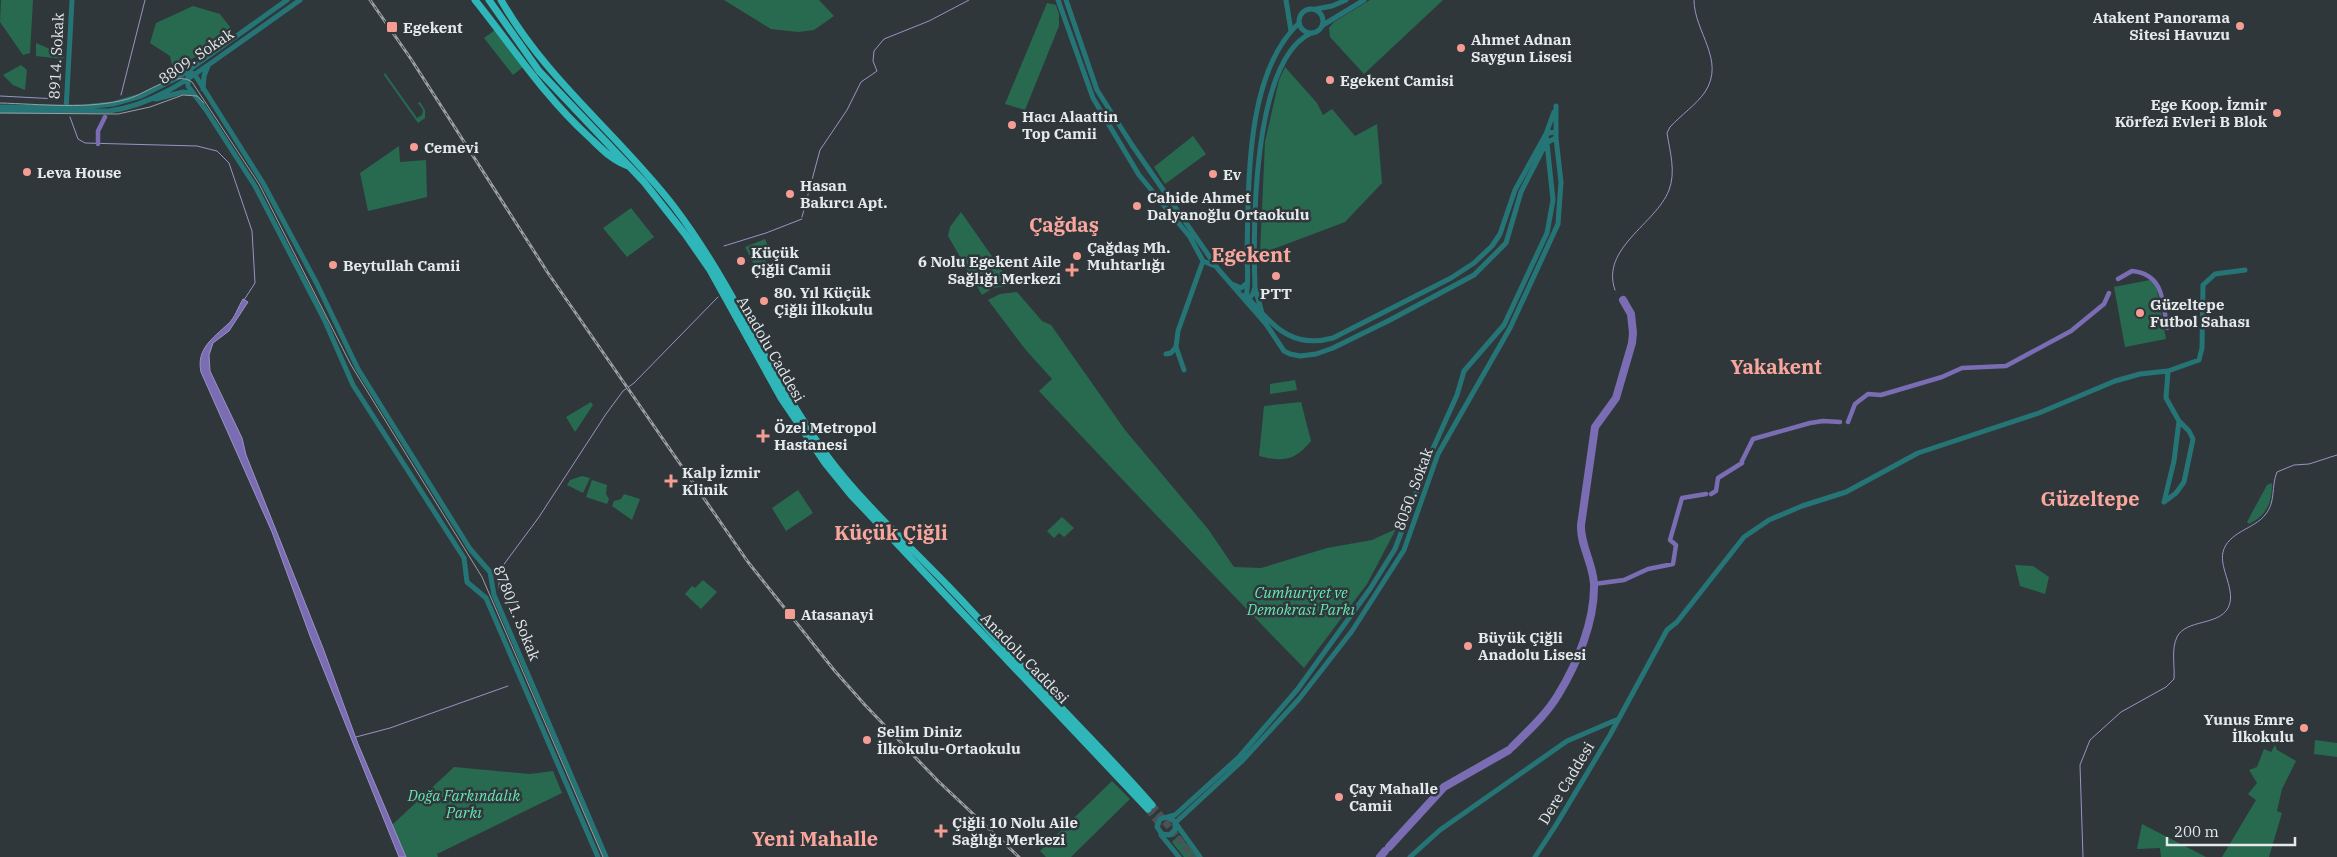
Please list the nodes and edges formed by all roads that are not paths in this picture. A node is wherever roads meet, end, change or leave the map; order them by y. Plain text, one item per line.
1 (72, 0) edge
2 (287, 0) edge
3 (300, 0) edge
4 (475, 0) edge
5 (489, 0) edge
6 (503, 0) edge
7 (1058, 0) edge
8 (1066, 0) edge
9 (1286, 0) edge
10 (1346, 0) edge
11 (1364, 0) edge
12 (1314, 9) junction
13 (1299, 23) junction
14 (1323, 25) junction
15 (1291, 31) junction
16 (1311, 33) junction
17 (209, 64) junction
18 (188, 70) junction
19 (194, 75) junction
20 (186, 81) junction
21 (203, 90) junction
22 (192, 93) junction
23 (151, 99) junction
24 (0, 107) edge
25 (66, 110) junction
26 (0, 111) edge
27 (1556, 131) junction
28 (1546, 134) junction
29 (1556, 138) junction
30 (1546, 142) junction
31 (630, 168) junction
32 (1203, 261) junction
33 (1218, 269) junction
34 (2245, 270) dead end
35 (1232, 284) junction
36 (1246, 284) junction
37 (1255, 286) junction
38 (1246, 299) junction
39 (1262, 314) junction
40 (1176, 347) junction
41 (1166, 354) dead end
42 (1184, 370) dead end
43 (2168, 371) junction
44 (2179, 421) junction
45 (529, 676) junction
46 (521, 680) junction
47 (1616, 720) junction
48 (1168, 818) junction
49 (1175, 823) junction
50 (1160, 832) junction
51 (598, 857) edge
52 (606, 857) edge
53 (1179, 857) edge
54 (1200, 857) edge
55 (1410, 857) edge
56 (1535, 857) edge

1 - 25 street, 8914. Sokak
2 - 18 street, 8809. Sokak
3 - 17 street, 8809. Sokak
4 - 31 highway
5 - 31 highway, Anadolu Caddesi
6 - 31 highway, Anadolu Caddesi
7 - 32 street
8 - 33 street
9 - 15 street
10 - 12 street
11 - 14 street
12 - 13 street
12 - 14 street
13 - 15 street
13 - 16 street
14 - 16 street
15 - 36 street
16 - 37 street
17 - 19 street, 8809. Sokak
17 - 21 street
18 - 19 street, 8780/1. Sokak
18 - 20 street
18 - 25 street, 8809. Sokak
19 - 20 street, 8809. Sokak
19 - 21 street, 8780/1. Sokak
20 - 22 street, 8780/1. Sokak
20 - 23 street, 8809. Sokak
21 - 45 street, 8780/1. Sokak
22 - 23 street
22 - 46 street, 8780/1. Sokak
23 - 25 street, 8809. Sokak
24 - 25 street
25 - 26 street
27 - 28 street
27 - 28 street, 8050. Sokak
27 - 29 street, 8050. Sokak
28 - 30 street, 8050. Sokak
28 - 39 street
29 - 30 street
29 - 49 street, 8050. Sokak
30 - 38 street
30 - 48 street, 8050. Sokak
32 - 33 street
32 - 40 street
33 - 35 street
34 - 43 street, Dere Caddesi
35 - 36 street
35 - 38 street
36 - 38 street
37 - 38 street
37 - 39 street
38 - 39 street
40 - 41 street
40 - 42 street
43 - 44 street
43 - 47 street, Dere Caddesi
44 - 44 street
45 - 46 street
45 - 52 street, 8780/1. Sokak
46 - 51 street, 8780/1. Sokak
47 - 55 street
47 - 56 street, Dere Caddesi
48 - 49 street
48 - 50 street
49 - 50 street
49 - 54 street
50 - 53 street

